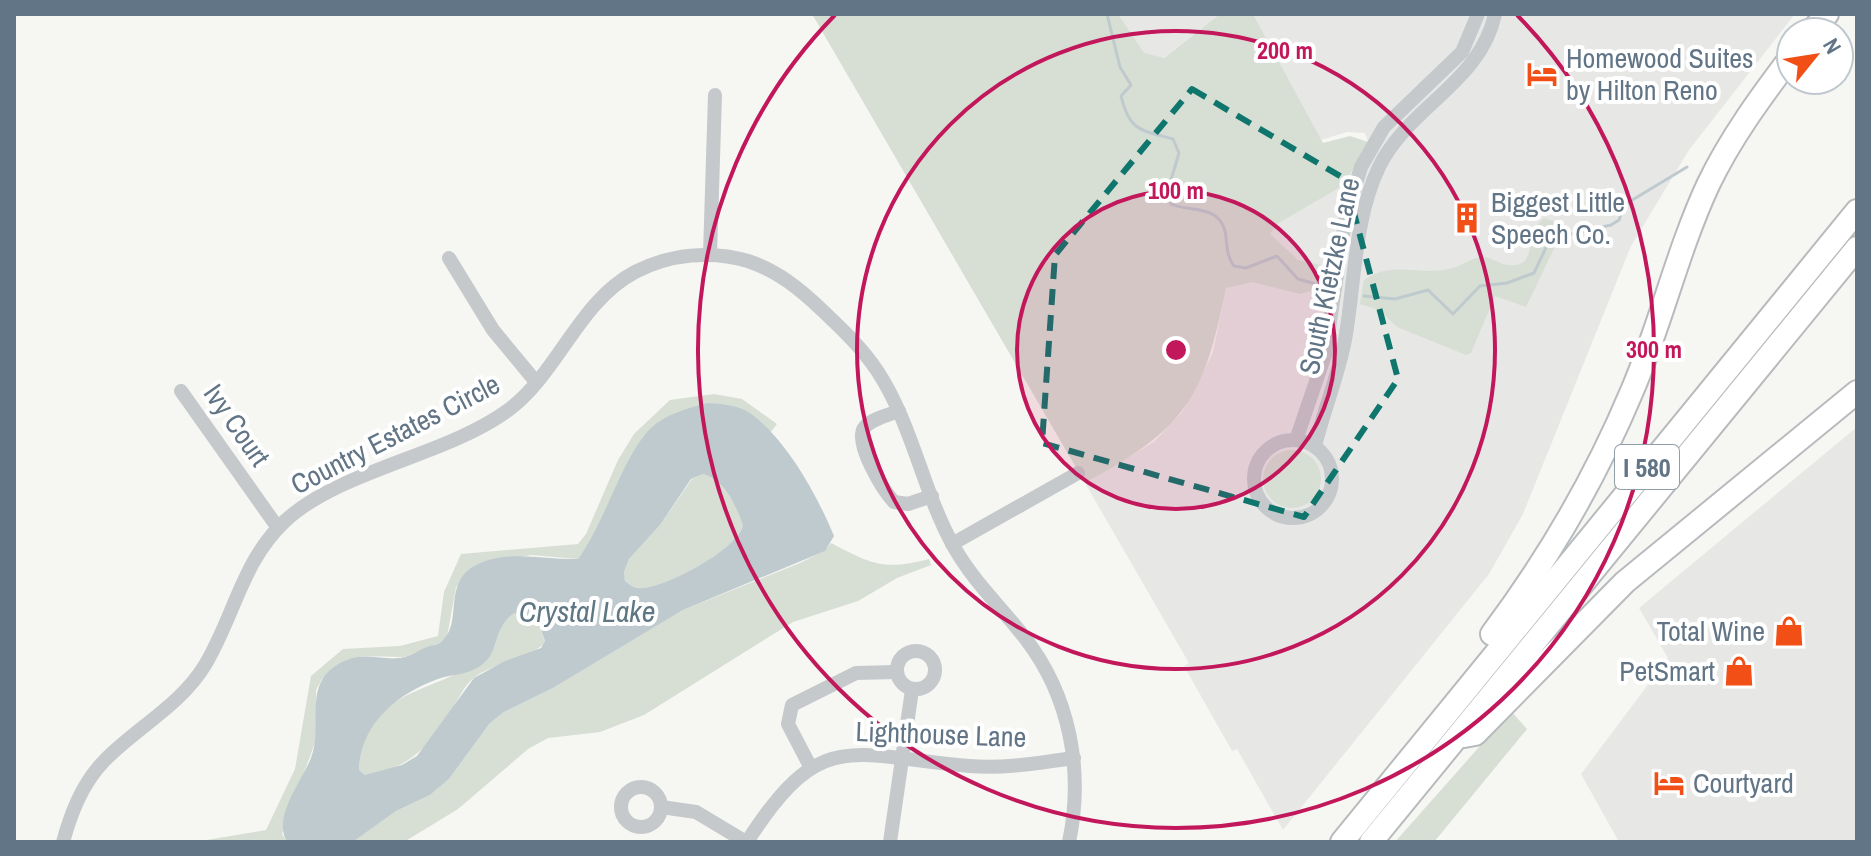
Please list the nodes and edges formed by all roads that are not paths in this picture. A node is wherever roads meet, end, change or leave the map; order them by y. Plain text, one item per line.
1 (1478, 14) edge
2 (1495, 14) edge
3 (1775, 79) edge
4 (715, 95) dead end
5 (1857, 211) edge
6 (1857, 248) edge
7 (710, 254) junction
8 (449, 258) dead end
9 (536, 382) junction
10 (181, 391) dead end
11 (1857, 392) edge
12 (899, 411) junction
13 (1296, 440) junction
14 (1315, 446) junction
15 (1078, 473) dead end
16 (932, 496) junction
17 (278, 528) junction
18 (952, 544) junction
19 (897, 672) junction
20 (912, 690) junction
21 (1446, 731) junction
22 (902, 757) junction
23 (1074, 758) junction
24 (811, 768) junction
25 (661, 807) dead end
26 (63, 842) edge
27 (746, 842) edge
28 (890, 842) edge
29 (1069, 842) edge
30 (1342, 842) edge
31 (1371, 842) edge

1 - 13 street, South Kietzke Lane
2 - 14 street, South Kietzke Lane
3 - 21 highway
4 - 7 street
5 - 21 highway, I 580
6 - 21 highway, I 580
7 - 9 street, Country Estates Circle
7 - 12 street, Country Estates Circle
8 - 9 street
9 - 17 street, Country Estates Circle
10 - 17 street, Ivy Court
11 - 21 highway
12 - 16 street, Country Estates Circle
12 - 16 street
13 - 14 street
13 - 14 street
15 - 18 street
16 - 18 street, Country Estates Circle
17 - 26 street, Country Estates Circle
18 - 23 street, Country Estates Circle
19 - 20 street
19 - 20 street
19 - 24 street
20 - 22 street
21 - 30 highway, I 580
21 - 31 highway, I 580
22 - 23 street, Lighthouse Lane
22 - 24 street, Lighthouse Lane
22 - 28 street
23 - 29 street, Country Estates Circle
24 - 27 street, Lighthouse Lane
25 - 27 street

